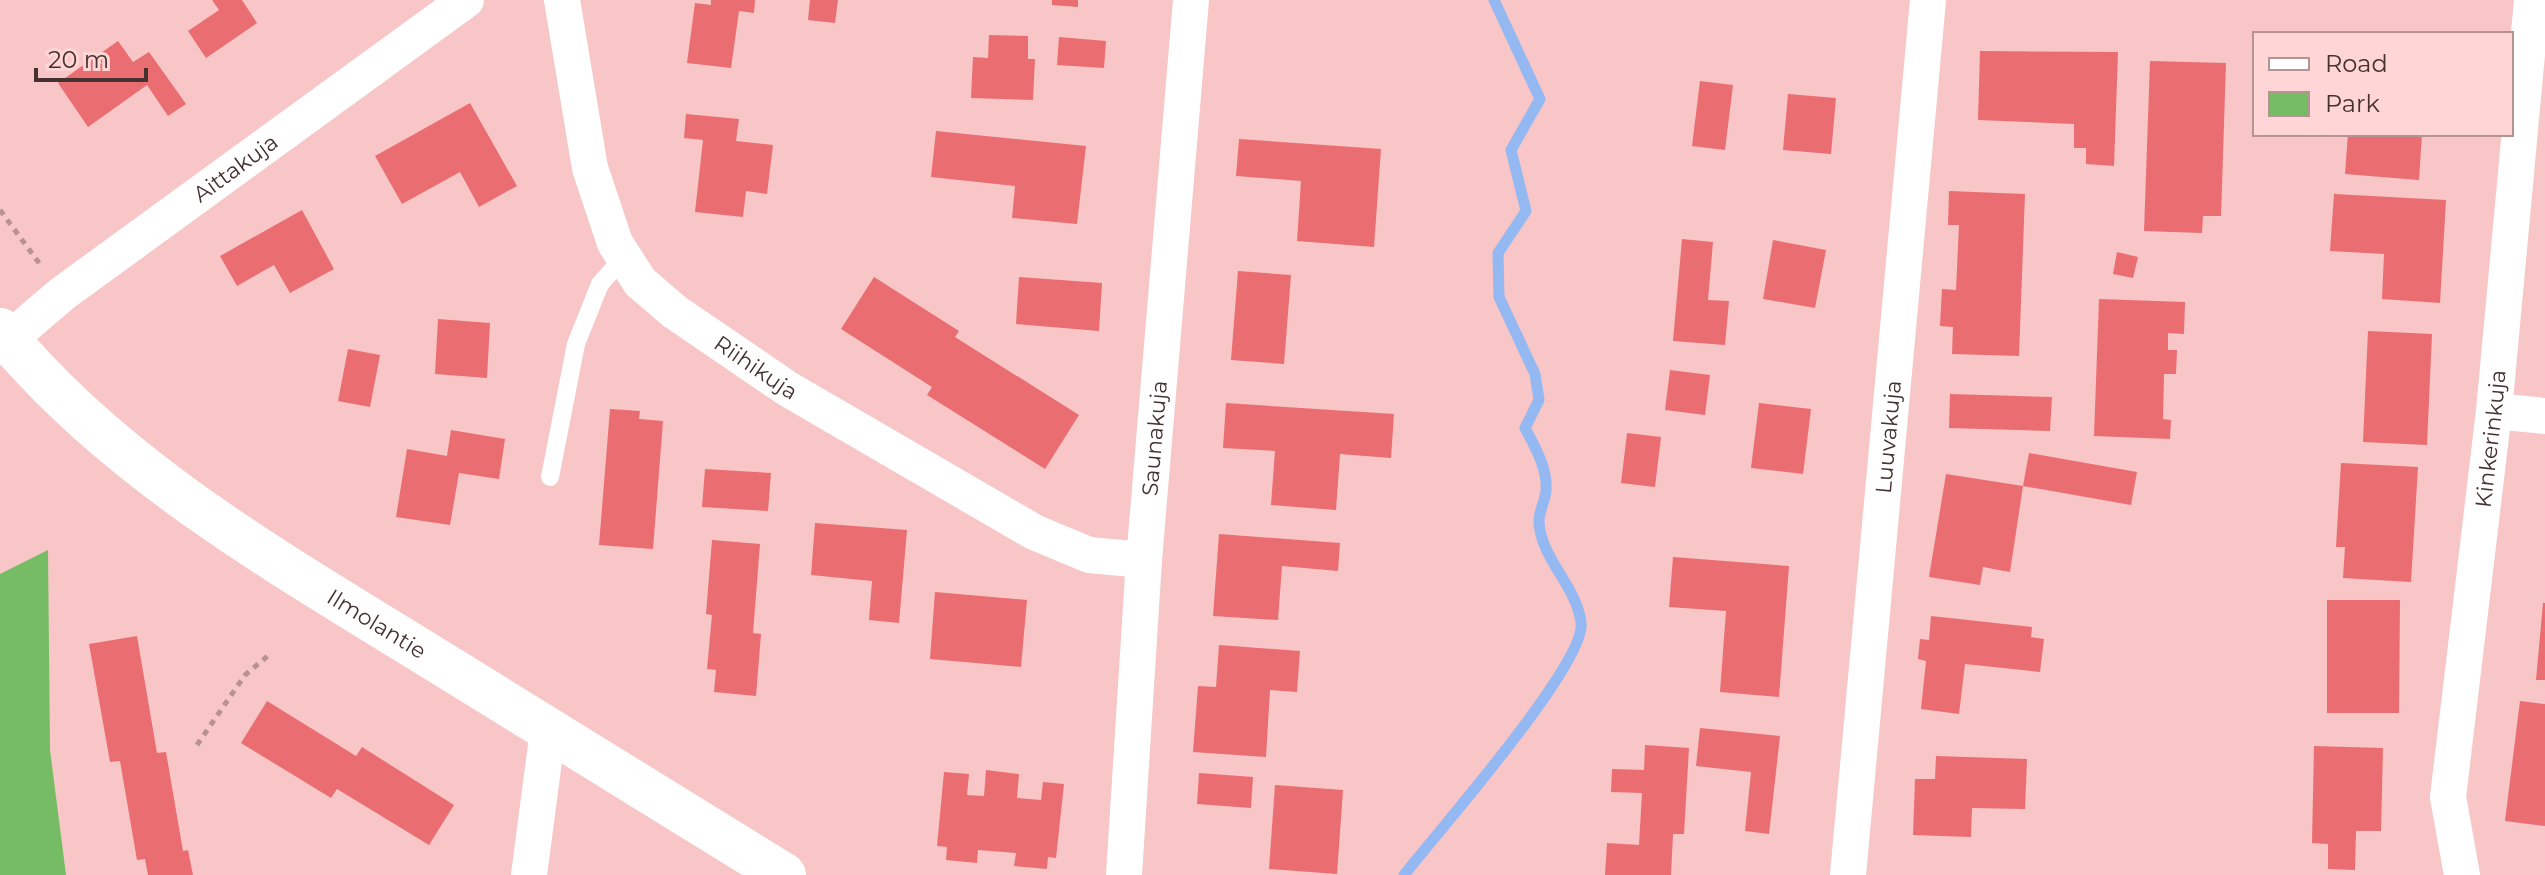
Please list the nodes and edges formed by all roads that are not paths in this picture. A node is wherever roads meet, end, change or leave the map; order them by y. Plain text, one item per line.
1 (466, 0) edge
2 (562, 0) edge
3 (1191, 0) edge
4 (1928, 0) edge
5 (2532, 0) edge
6 (624, 257) junction
7 (3, 339) edge
8 (2494, 411) junction
9 (2545, 416) edge
10 (550, 477) dead end
11 (1144, 560) junction
12 (548, 730) junction
13 (529, 875) edge
14 (784, 875) edge
15 (1124, 875) edge
16 (1848, 875) edge
17 (2462, 875) edge

1 - 7 street, Aittakuja
2 - 6 street, Riihikuja
3 - 11 street, Saunakuja
4 - 16 street, Luuvakuja
5 - 8 street, Kinkerinkuja
6 - 10 lane
6 - 11 street, Riihikuja
7 - 12 street, Ilmolantie
8 - 9 street
8 - 17 street, Kinkerinkuja
11 - 15 street, Saunakuja
12 - 13 street
12 - 14 street, Ilmolantie

